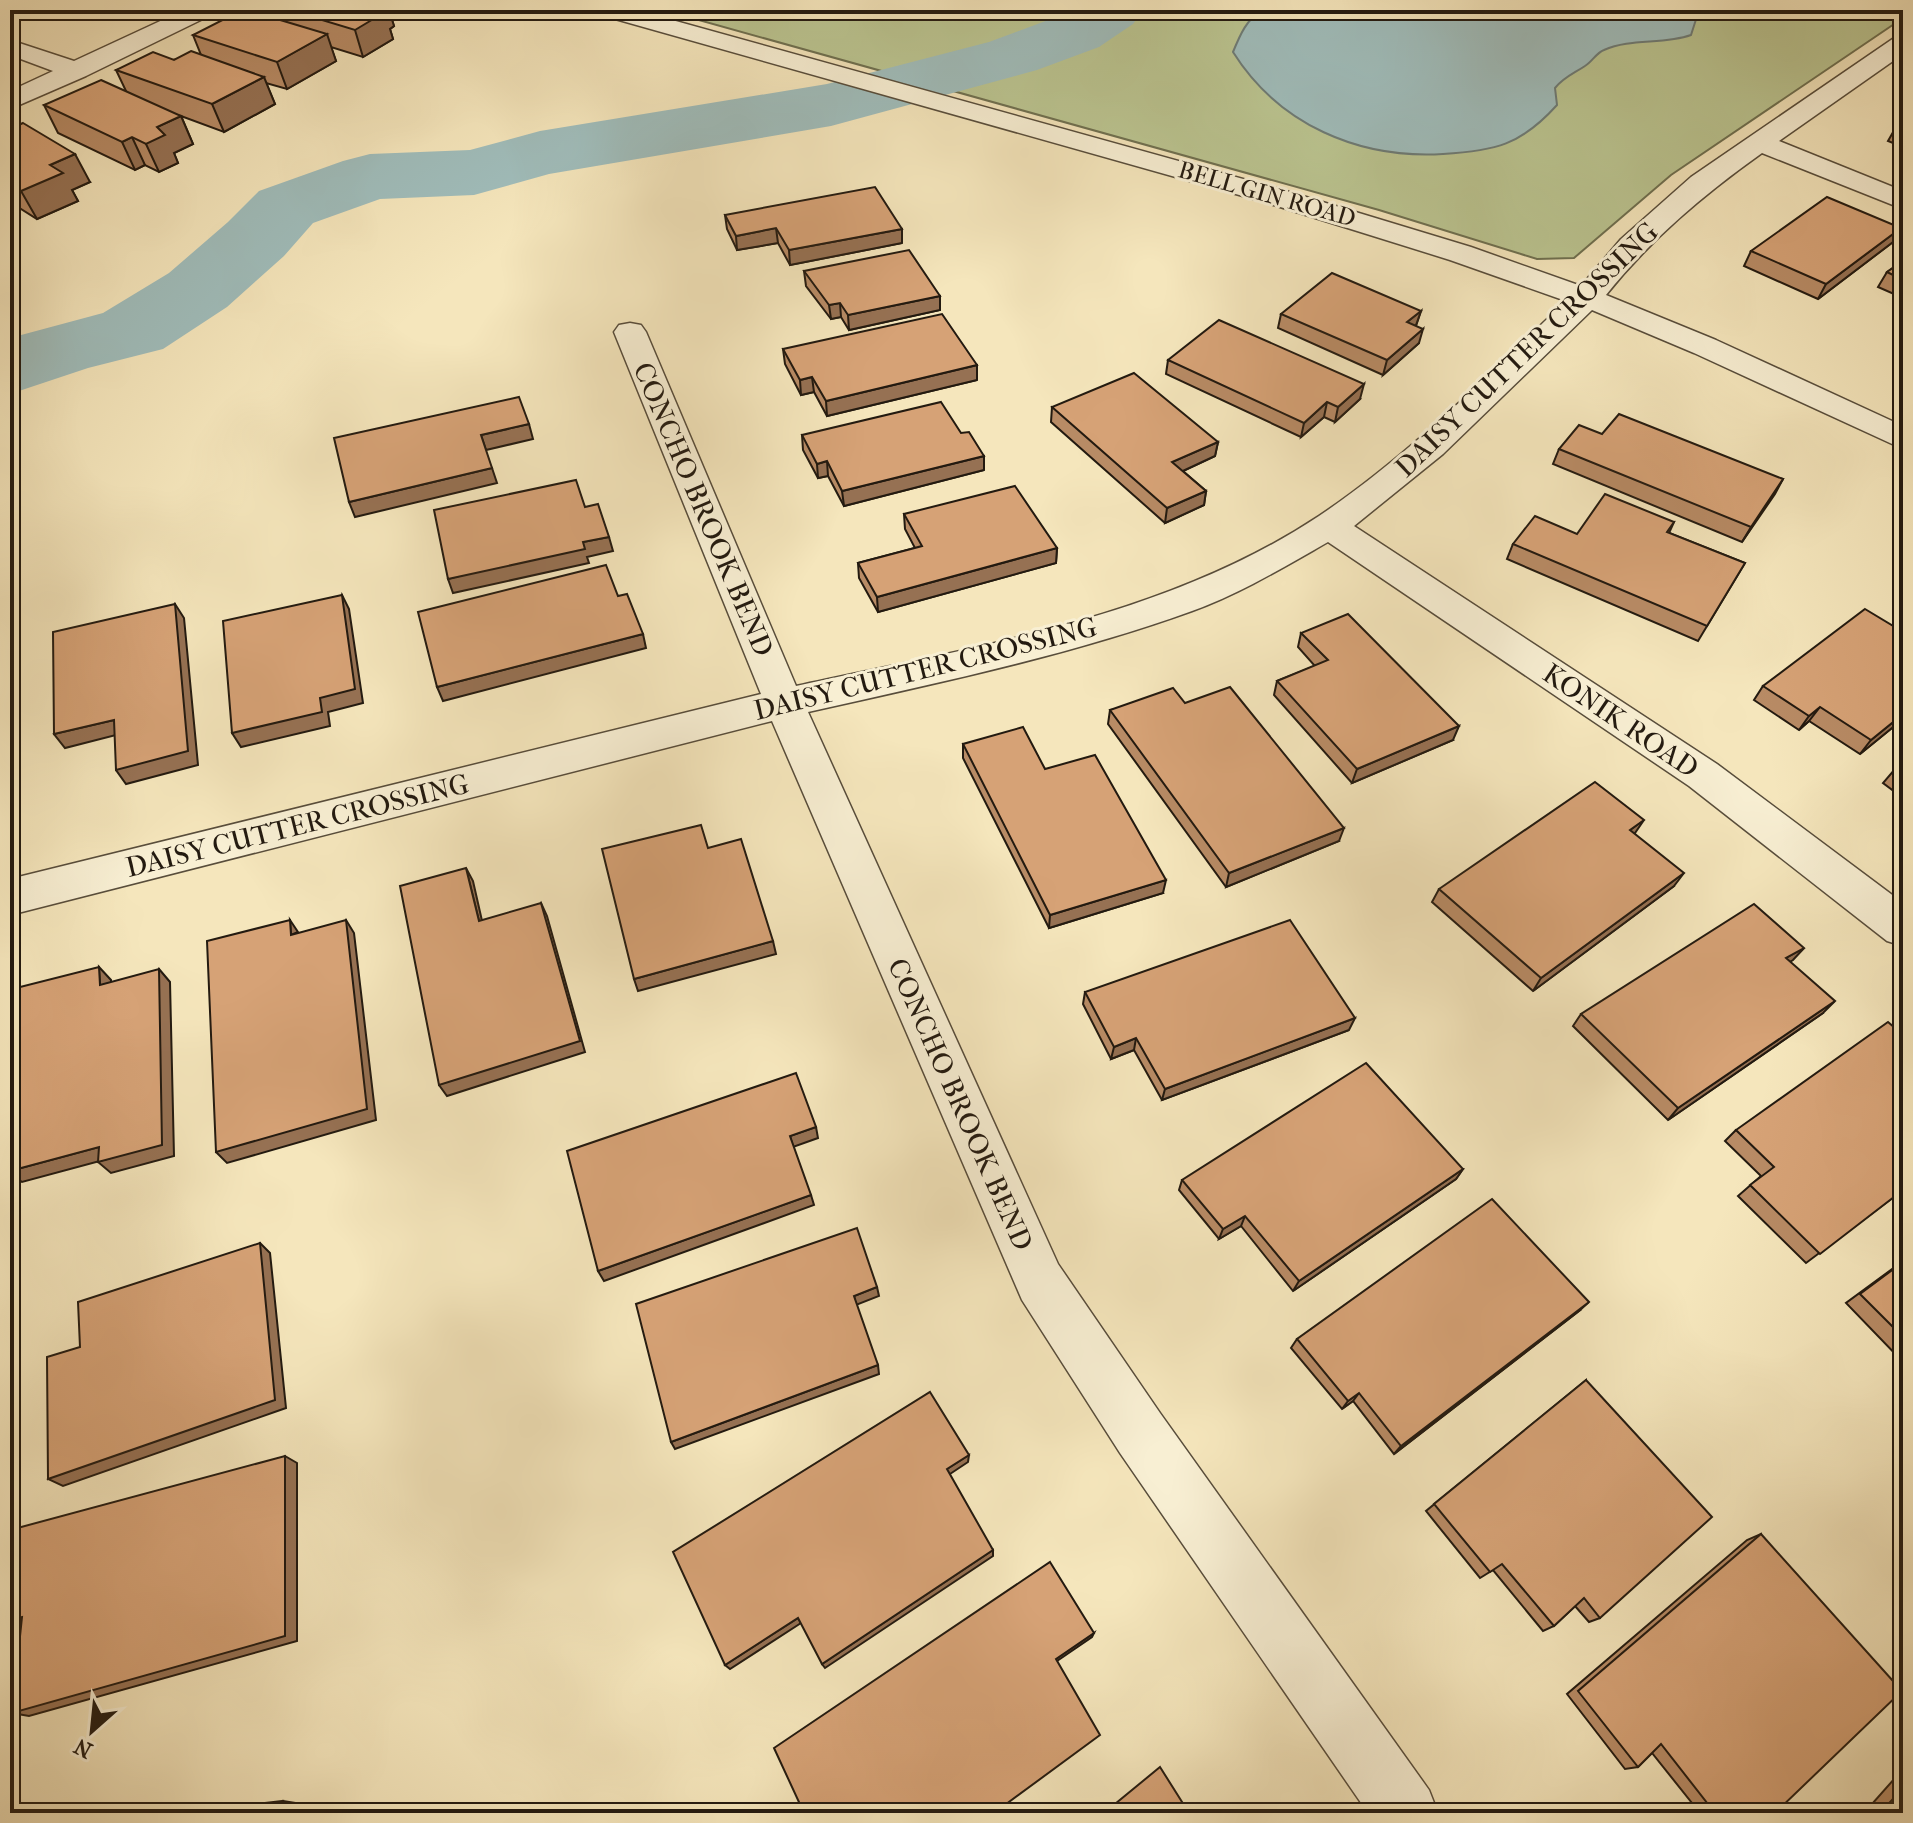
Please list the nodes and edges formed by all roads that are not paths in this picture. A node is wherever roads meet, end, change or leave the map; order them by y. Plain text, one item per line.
1 (203, 10) edge
2 (609, 10) edge
3 (1903, 43) edge
4 (10, 47) edge
5 (77, 71) junction
6 (10, 101) edge
7 (1760, 143) junction
8 (1903, 201) edge
9 (1587, 298) junction
10 (630, 332) dead end
11 (1903, 439) edge
12 (1329, 526) junction
13 (784, 703) junction
14 (10, 897) edge
15 (1903, 928) edge
16 (1406, 1813) edge

1 - 5 street
2 - 9 street, BELL GIN ROAD
3 - 7 street, DAISY CUTTER CROSSING
4 - 5 street
5 - 6 street
7 - 8 street
7 - 9 street, DAISY CUTTER CROSSING
9 - 11 street, BELL GIN ROAD
9 - 12 street, DAISY CUTTER CROSSING
10 - 13 street, CONCHO BROOK BEND
12 - 13 street, DAISY CUTTER CROSSING
12 - 15 street, KONIK ROAD
13 - 14 street, DAISY CUTTER CROSSING
13 - 16 street, CONCHO BROOK BEND

